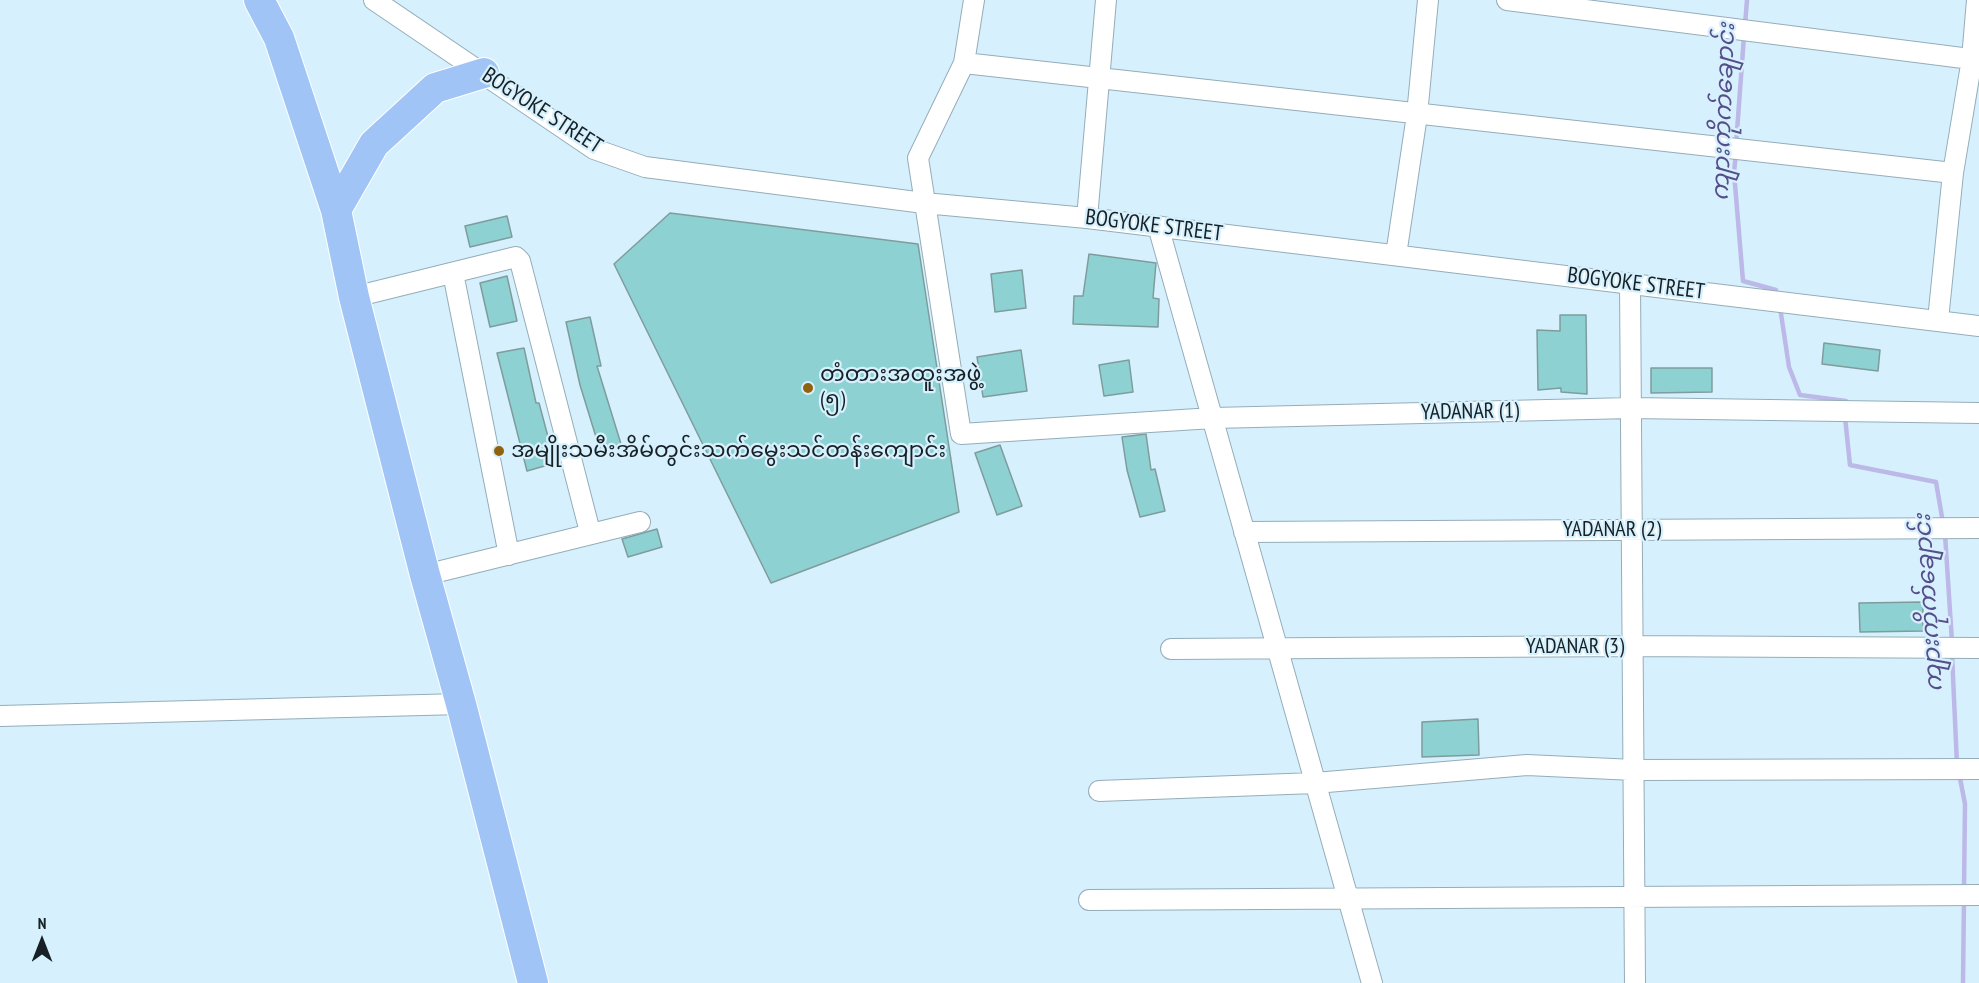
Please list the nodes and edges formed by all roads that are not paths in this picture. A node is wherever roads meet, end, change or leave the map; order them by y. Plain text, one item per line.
1 (258, 0) edge
2 (374, 0) edge
3 (974, 0) edge
4 (1106, 0) edge
5 (1428, 0) edge
6 (1507, 0) edge
7 (1977, 0) edge
8 (1975, 60) edge
9 (964, 63) junction
10 (484, 73) junction
11 (1099, 79) junction
12 (1417, 115) junction
13 (1953, 173) junction
14 (924, 203) junction
15 (336, 210) junction
16 (1087, 218) junction
17 (1158, 226) junction
18 (1396, 255) junction
19 (453, 273) junction
20 (1630, 283) junction
21 (354, 297) junction
22 (1938, 320) junction
23 (1979, 326) edge
24 (1631, 408) junction
25 (1979, 413) edge
26 (1213, 418) junction
27 (640, 522) dead end
28 (1979, 528) edge
29 (1632, 530) junction
30 (590, 532) junction
31 (1245, 532) junction
32 (509, 555) junction
33 (425, 575) junction
34 (1633, 646) junction
35 (1971, 648) edge
36 (1171, 649) dead end
37 (1278, 649) junction
38 (461, 704) junction
39 (0, 716) edge
40 (1974, 769) edge
41 (1634, 770) junction
42 (1316, 783) junction
43 (1099, 791) dead end
44 (1977, 895) edge
45 (1635, 897) junction
46 (1348, 899) junction
47 (1089, 900) dead end
48 (533, 983) edge
49 (1372, 983) edge
50 (1635, 983) edge

1 - 15 main road
2 - 10 street, BOGYOKE STREET
3 - 9 street
4 - 11 street
5 - 12 street
6 - 8 street
7 - 8 street
8 - 13 street
9 - 11 street
9 - 14 street
10 - 14 street, BOGYOKE STREET
10 - 15 main road
11 - 12 street
11 - 16 street
12 - 13 street
12 - 18 street
13 - 22 street
14 - 16 street, BOGYOKE STREET
14 - 26 street, YADANAR (1)
15 - 21 main road
16 - 17 street, BOGYOKE STREET
17 - 18 street, BOGYOKE STREET
17 - 26 street
18 - 20 street, BOGYOKE STREET
19 - 21 street
19 - 30 street
19 - 32 street
20 - 22 street, BOGYOKE STREET
20 - 24 street
21 - 33 main road
22 - 23 street, BOGYOKE STREET
24 - 25 street, YADANAR (1)
24 - 26 street, YADANAR (1)
24 - 29 street
26 - 31 street
27 - 30 street
28 - 29 street, YADANAR (2)
29 - 31 street, YADANAR (2)
29 - 34 street
30 - 32 street
31 - 37 street
32 - 33 street
33 - 38 main road
34 - 35 street, YADANAR (3)
34 - 37 street, YADANAR (3)
34 - 41 street
36 - 37 street, YADANAR (3)
37 - 42 street
38 - 39 street
38 - 48 main road
40 - 41 street
41 - 42 street
41 - 45 street
42 - 43 street
42 - 46 street
44 - 45 street
45 - 46 street
45 - 50 street
46 - 47 street
46 - 49 street

